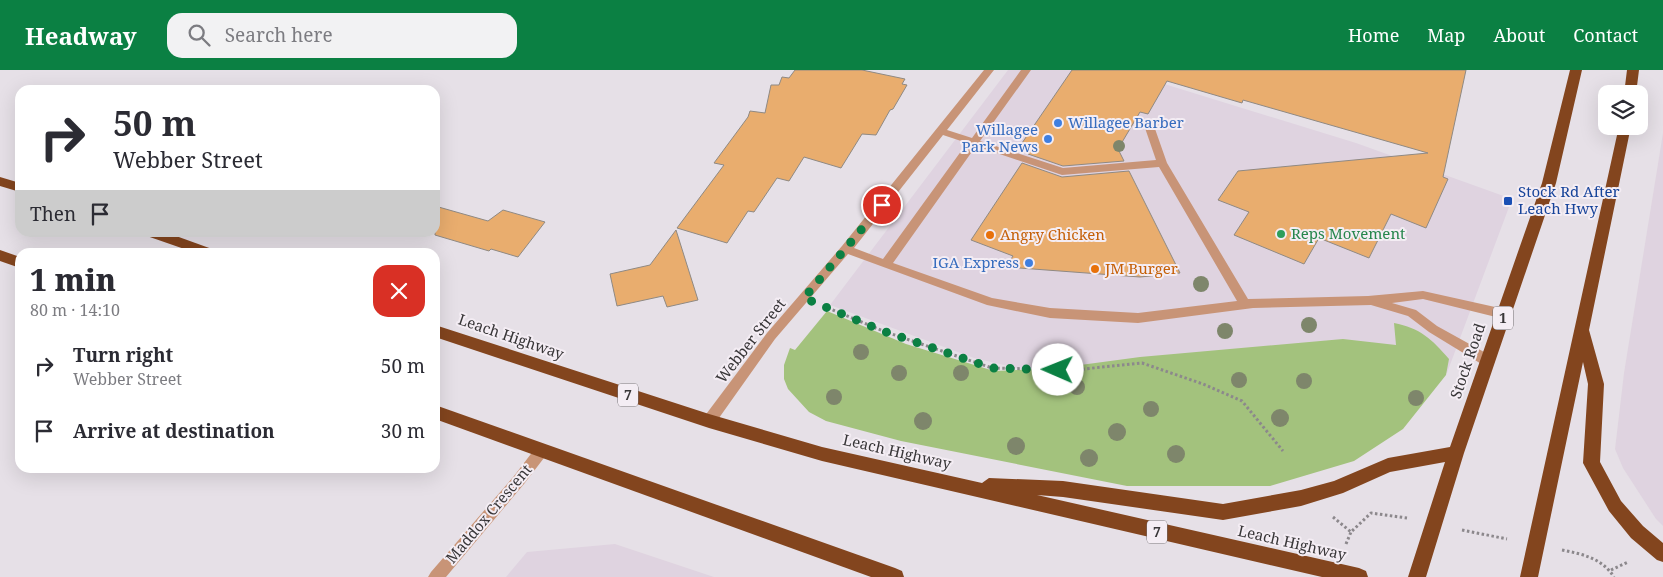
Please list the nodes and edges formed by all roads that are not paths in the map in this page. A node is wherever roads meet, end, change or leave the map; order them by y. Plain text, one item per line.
1 (989, 70) edge
2 (1026, 70) edge
3 (1576, 70) edge
4 (1633, 70) edge
5 (1631, 85) edge
6 (1150, 128) dead end
7 (941, 131) junction
8 (1623, 135) edge
9 (974, 143) junction
10 (1162, 163) junction
11 (0, 181) edge
12 (15, 186) edge
13 (164, 237) edge
14 (195, 248) edge
15 (846, 249) junction
16 (0, 255) edge
17 (15, 261) edge
18 (885, 265) junction
19 (1368, 301) junction
20 (1245, 304) junction
21 (1504, 314) junction
22 (1582, 328) junction
23 (440, 333) edge
24 (1488, 361) junction
25 (440, 414) edge
26 (709, 421) junction
27 (542, 450) junction
28 (1456, 453) junction
29 (955, 485) junction
30 (1663, 554) edge
31 (436, 577) edge
32 (895, 577) edge
33 (1360, 577) edge
34 (1417, 577) edge
35 (1529, 577) edge

1 - 7 street, Webber Street
2 - 9 street
3 - 21 highway, Stock Road / 1
4 - 5 highway
6 - 10 street
7 - 9 street
7 - 15 street, Webber Street
8 - 22 highway
9 - 10 street
9 - 18 street
10 - 20 street
11 - 12 highway
13 - 14 highway
15 - 18 street
15 - 26 street, Webber Street
16 - 17 highway
18 - 20 street
19 - 20 street
19 - 21 street
19 - 24 street
21 - 24 highway, Stock Road / 1
22 - 30 highway
22 - 35 highway
23 - 26 highway, Leach Highway / 7
24 - 28 highway, Stock Road / 1
25 - 27 highway
26 - 29 highway, Leach Highway / 7
27 - 31 street, Maddox Crescent
27 - 32 highway
28 - 29 highway
28 - 34 highway, Stock Road / 1
29 - 33 highway, Leach Highway / 7

